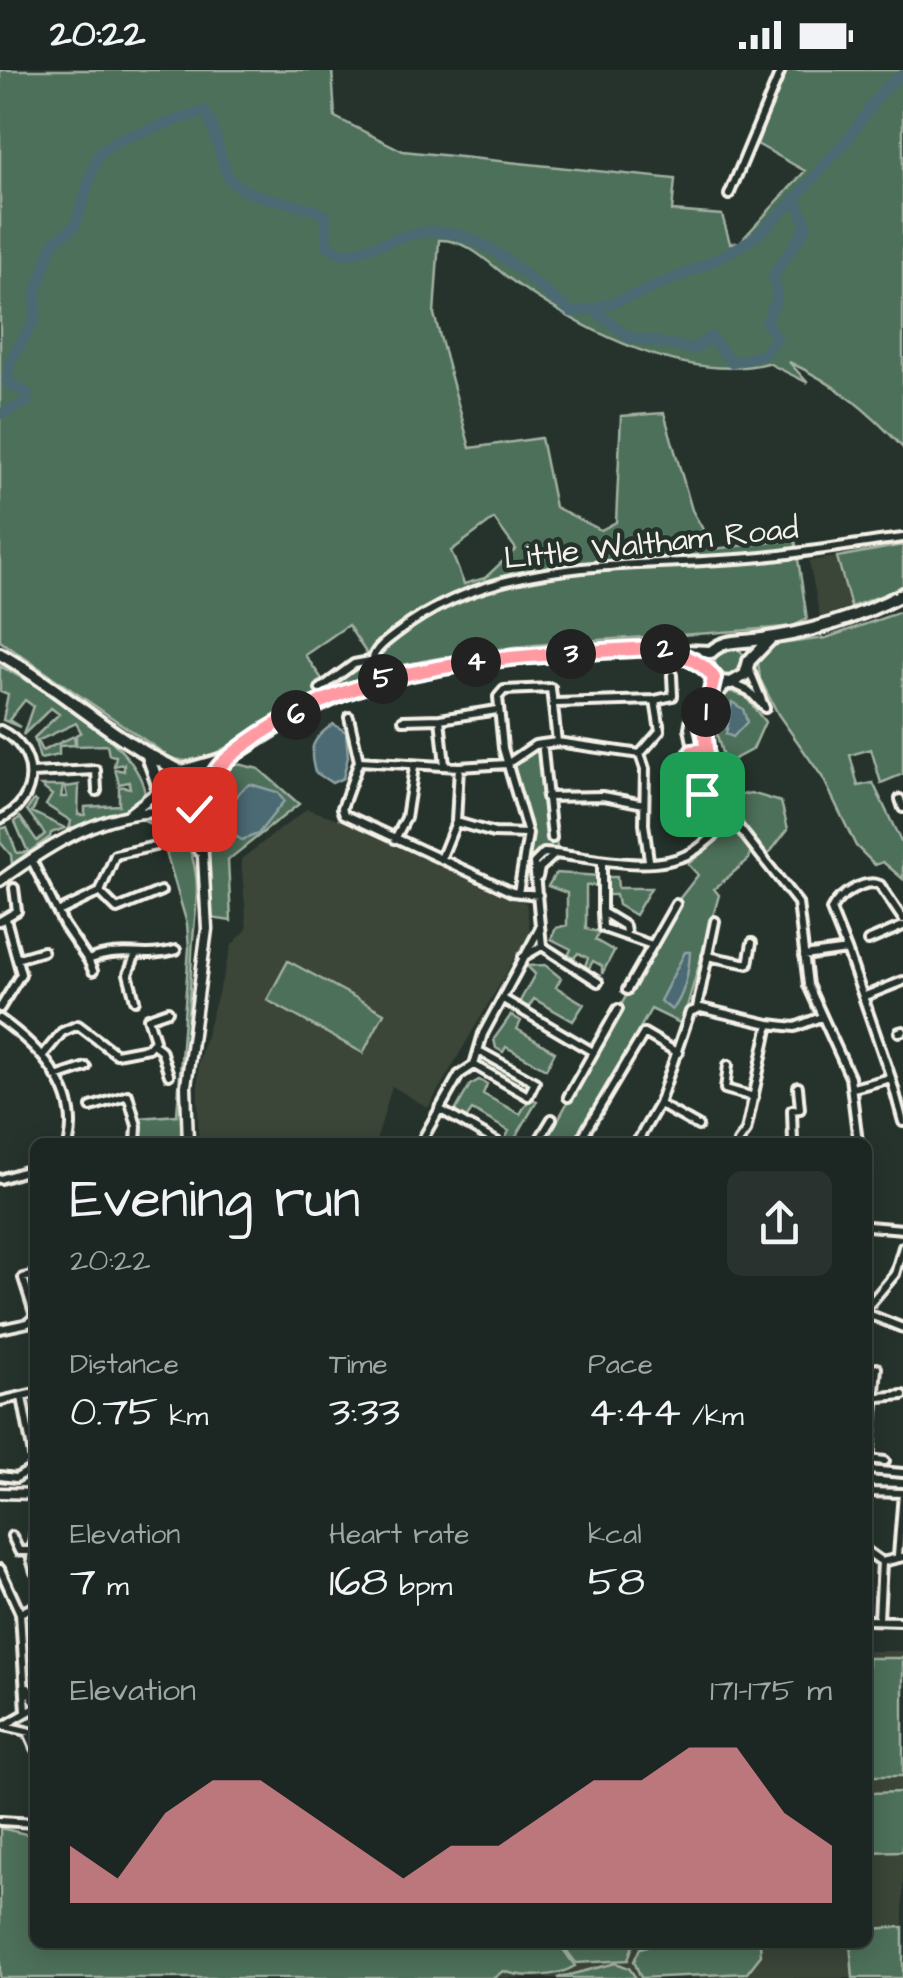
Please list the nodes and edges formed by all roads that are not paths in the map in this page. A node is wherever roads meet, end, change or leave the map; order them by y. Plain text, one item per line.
1 (780, 70) edge
2 (729, 195) dead end
3 (900, 536) edge
4 (903, 594) edge
5 (770, 638) junction
6 (734, 643) junction
7 (672, 650) junction
8 (711, 652) junction
9 (0, 654) edge
10 (370, 661) junction
11 (749, 664) junction
12 (712, 674) junction
13 (672, 675) dead end
14 (374, 681) junction
15 (729, 684) junction
16 (320, 688) dead end
17 (655, 700) junction
18 (694, 701) dead end
19 (556, 703) junction
20 (707, 707) junction
21 (498, 710) junction
22 (349, 716) dead end
23 (402, 720) dead end
24 (440, 720) junction
25 (0, 730) edge
26 (557, 742) junction
27 (543, 750) dead end
28 (706, 750) junction
29 (692, 752) junction
30 (640, 754) junction
31 (148, 756) junction
32 (228, 758) junction
33 (359, 761) junction
34 (507, 764) junction
35 (445, 765) junction
36 (414, 767) junction
37 (459, 767) junction
38 (181, 770) junction
39 (31, 773) junction
40 (158, 789) junction
41 (96, 791) dead end
42 (702, 794) dead end
43 (546, 797) junction
44 (201, 798) junction
45 (644, 804) junction
46 (173, 814) junction
47 (126, 816) junction
48 (734, 818) junction
49 (0, 819) edge
50 (456, 822) junction
51 (528, 834) junction
52 (552, 838) dead end
53 (395, 839) junction
54 (155, 846) dead end
55 (201, 854) junction
56 (30, 858) junction
57 (440, 859) junction
58 (649, 860) junction
59 (602, 861) junction
60 (0, 881) edge
61 (14, 888) dead end
62 (161, 891) dead end
63 (100, 892) junction
64 (518, 893) junction
65 (538, 895) junction
66 (676, 904) dead end
67 (58, 912) junction
68 (602, 912) junction
69 (3, 920) edge
70 (715, 922) dead end
71 (903, 922) edge
72 (540, 926) junction
73 (626, 932) junction
74 (868, 941) dead end
75 (752, 943) dead end
76 (542, 946) junction
77 (652, 946) junction
78 (42, 950) dead end
79 (176, 950) dead end
80 (847, 950) junction
81 (136, 954) junction
82 (707, 956) junction
83 (804, 956) junction
84 (523, 957) junction
85 (19, 958) junction
86 (88, 960) junction
87 (748, 964) junction
88 (93, 970) dead end
89 (756, 970) dead end
90 (903, 981) edge
91 (598, 982) dead end
92 (626, 990) dead end
93 (865, 996) junction
94 (503, 999) junction
95 (134, 1000) dead end
96 (0, 1008) edge
97 (698, 1008) junction
98 (618, 1009) dead end
99 (168, 1011) dead end
100 (821, 1016) junction
101 (0, 1019) edge
102 (769, 1024) junction
103 (152, 1044) junction
104 (479, 1052) junction
105 (593, 1052) junction
106 (678, 1053) junction
107 (44, 1054) junction
108 (474, 1065) junction
109 (728, 1065) dead end
110 (86, 1067) dead end
111 (168, 1075) dead end
112 (56, 1077) junction
113 (892, 1078) junction
114 (798, 1087) dead end
115 (853, 1088) junction
116 (754, 1096) junction
117 (568, 1098) dead end
118 (659, 1104) junction
119 (92, 1107) dead end
120 (438, 1110) junction
121 (552, 1120) dead end
122 (903, 1122) edge
123 (698, 1126) dead end
124 (69, 1138) edge
125 (136, 1138) edge
126 (188, 1138) edge
127 (424, 1138) edge
128 (490, 1138) edge
129 (541, 1138) edge
130 (581, 1138) edge
131 (639, 1138) edge
132 (739, 1138) edge
133 (793, 1138) edge
134 (858, 1138) edge
135 (30, 1170) edge
136 (0, 1179) edge
137 (872, 1226) edge
138 (903, 1229) edge
139 (903, 1247) edge
140 (30, 1276) edge
141 (899, 1276) edge
142 (30, 1302) edge
143 (872, 1302) edge
144 (872, 1316) edge
145 (30, 1321) edge
146 (903, 1328) edge
147 (0, 1329) edge
148 (877, 1368) dead end
149 (872, 1393) edge
150 (30, 1395) edge
151 (903, 1396) edge
152 (22, 1397) junction
153 (872, 1398) edge
154 (0, 1401) edge
155 (30, 1440) edge
156 (872, 1460) edge
157 (885, 1462) dead end
158 (30, 1470) edge
159 (872, 1470) edge
160 (903, 1472) edge
161 (0, 1476) edge
162 (872, 1492) edge
163 (1, 1494) edge
164 (30, 1494) edge
165 (903, 1532) edge
166 (12, 1536) dead end
167 (30, 1551) edge
168 (872, 1555) edge
169 (901, 1556) edge
170 (882, 1562) junction
171 (0, 1570) edge
172 (3, 1586) edge
173 (30, 1608) edge
174 (20, 1613) junction
175 (872, 1620) edge
176 (879, 1620) junction
177 (903, 1620) edge
178 (28, 1687) junction
179 (30, 1692) edge
180 (30, 1709) edge
181 (24, 1712) junction
182 (3, 1725) edge
183 (29, 1731) edge
184 (0, 1821) edge
185 (30, 1823) edge

1 - 2 street
3 - 10 street, Little Waltham Road
4 - 5 main road
5 - 6 main road
5 - 11 main road
6 - 8 main road
6 - 11 main road
7 - 8 main road
7 - 12 main road
7 - 14 main road
8 - 12 main road
9 - 31 main road
10 - 14 street
10 - 16 street, Little Waltham Road
11 - 15 main road
11 - 15 street
12 - 15 main road
12 - 20 street
13 - 17 street
14 - 32 main road
15 - 20 street
17 - 19 street
17 - 30 street
18 - 29 street
19 - 21 street
19 - 26 street
20 - 28 street
21 - 24 street
21 - 34 street
22 - 33 street
23 - 24 street
24 - 35 street
25 - 39 street
26 - 30 street
26 - 34 street
27 - 43 street
28 - 29 street
28 - 48 street
29 - 42 street
30 - 45 street
31 - 38 main road
31 - 40 main road
32 - 38 main road
32 - 44 main road
33 - 36 street
33 - 53 street
34 - 37 street
34 - 51 street
35 - 36 street
35 - 37 street
36 - 53 street
37 - 50 street
38 - 40 main road
38 - 44 main road
39 - 41 street
39 - 49 street
40 - 46 main road
40 - 47 street
43 - 45 street
43 - 52 street
44 - 46 main road
44 - 55 street
45 - 58 street
46 - 47 street
46 - 55 street
47 - 56 street
48 - 58 street
48 - 83 street
50 - 51 street
50 - 57 street
51 - 64 street
53 - 57 street
54 - 63 street
55 - 126 street
56 - 60 street
56 - 67 street
57 - 64 street
58 - 59 street
59 - 65 street
59 - 68 street
61 - 69 street
62 - 63 street
63 - 67 street
64 - 65 street
65 - 72 street
66 - 77 street
67 - 86 street
68 - 73 street
68 - 73 street
69 - 85 street
70 - 82 street
71 - 74 street
71 - 80 street
72 - 76 street
72 - 84 street
73 - 77 street
75 - 87 street
76 - 84 street
76 - 91 street
77 - 92 street
78 - 85 street
79 - 81 street
80 - 83 street
80 - 93 street
81 - 86 street
81 - 95 street
82 - 87 street
82 - 97 street
83 - 100 street
84 - 94 street
85 - 96 street
86 - 88 street
87 - 89 street
90 - 93 street
93 - 113 street
94 - 104 street
94 - 105 street
97 - 102 street
97 - 106 street
98 - 105 street
99 - 103 street
100 - 102 street
100 - 115 street
101 - 107 street
102 - 116 street
103 - 107 street
103 - 111 street
104 - 108 street
104 - 108 street
105 - 117 street
106 - 118 street
106 - 130 street
107 - 112 street
108 - 120 street
109 - 116 street
110 - 112 street
112 - 124 street
113 - 115 street
113 - 122 street
114 - 133 street
115 - 134 street
116 - 132 street
118 - 123 street
118 - 131 street
119 - 125 street
120 - 127 street
120 - 128 street
121 - 129 street
135 - 136 street
137 - 138 street
139 - 141 street
140 - 142 street
141 - 143 street
144 - 146 street
145 - 147 street
148 - 149 street
150 - 152 street
151 - 153 street
152 - 154 street
152 - 155 street
156 - 157 street
158 - 161 street
159 - 160 street
162 - 165 street
163 - 164 street
165 - 169 street
166 - 167 street
168 - 170 street
169 - 170 street
170 - 176 street
171 - 172 street
172 - 174 street
173 - 174 street
174 - 178 street
175 - 176 street
176 - 177 street
178 - 179 street
178 - 181 street
180 - 181 street
181 - 182 street
181 - 183 street
182 - 183 street
184 - 185 street

